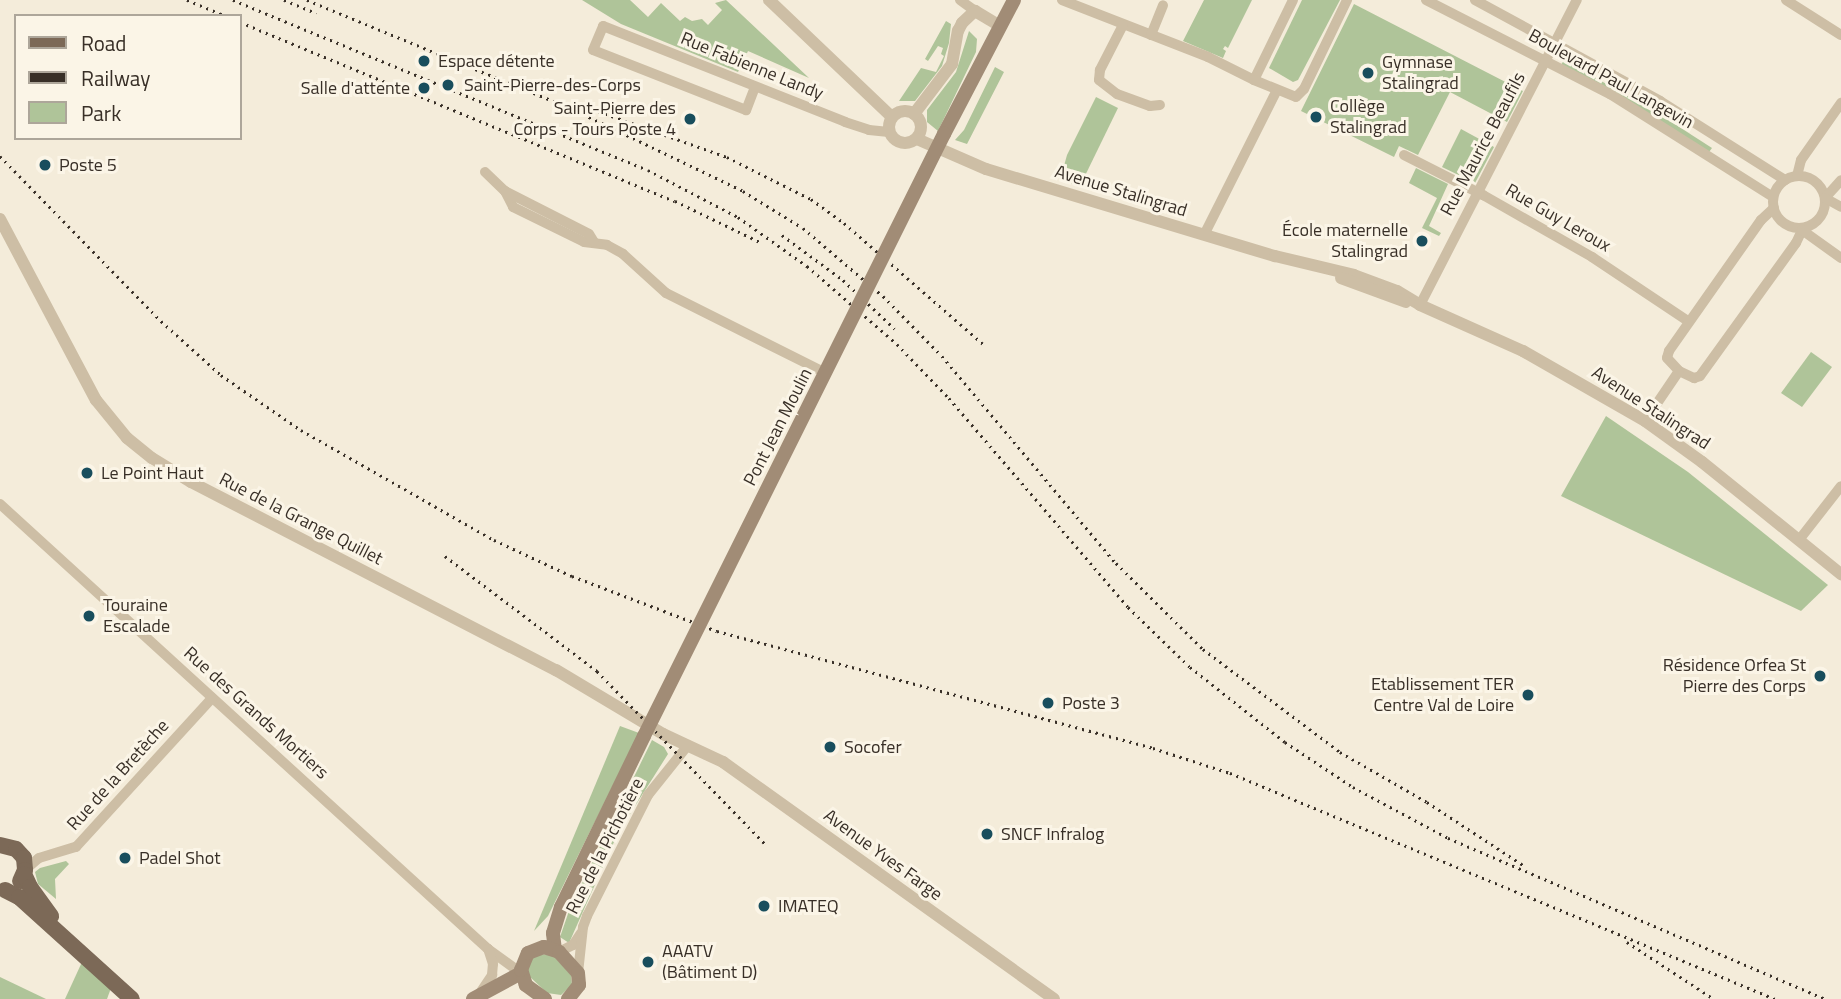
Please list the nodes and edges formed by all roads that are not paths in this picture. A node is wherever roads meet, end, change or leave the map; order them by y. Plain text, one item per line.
1 (769, 0) edge
2 (960, 0) edge
3 (1014, 0) edge
4 (1062, 0) edge
5 (1293, 0) edge
6 (1347, 0) edge
7 (1426, 0) edge
8 (1475, 0) edge
9 (1577, 0) edge
10 (1786, 0) edge
11 (1163, 5) dead end
12 (975, 11) junction
13 (1123, 25) junction
14 (1000, 26) junction
15 (1151, 35) junction
16 (1841, 35) edge
17 (1555, 42) junction
18 (1546, 61) junction
19 (1254, 80) junction
20 (755, 87) junction
21 (1277, 90) junction
22 (1841, 103) edge
23 (1160, 105) dead end
24 (914, 114) junction
25 (892, 117) junction
26 (889, 132) junction
27 (917, 139) junction
28 (1404, 155) dead end
29 (485, 172) dead end
30 (1797, 176) junction
31 (1785, 180) junction
32 (1841, 180) edge
33 (1478, 192) junction
34 (1825, 198) junction
35 (1774, 202) junction
36 (1841, 207) edge
37 (0, 219) edge
38 (1802, 230) junction
39 (1204, 234) junction
40 (1841, 258) edge
41 (1420, 304) junction
42 (1688, 321) junction
43 (1679, 371) junction
44 (826, 373) junction
45 (1645, 421) junction
46 (1841, 486) edge
47 (0, 504) edge
48 (1799, 540) junction
49 (1841, 574) edge
50 (212, 698) junction
51 (688, 745) junction
52 (5, 845) edge
53 (39, 858) junction
54 (25, 872) junction
55 (2, 890) edge
56 (561, 907) junction
57 (583, 927) junction
58 (488, 949) junction
59 (557, 951) junction
60 (530, 952) junction
61 (499, 956) junction
62 (103, 972) junction
63 (521, 973) junction
64 (578, 973) junction
65 (132, 999) edge
66 (472, 999) edge
67 (545, 999) edge
68 (568, 999) edge
69 (1054, 999) edge

1 - 25 street
2 - 12 street
3 - 14 main road, Pont Jean Moulin
4 - 13 street
5 - 19 street
6 - 21 street
7 - 18 street, Boulevard Paul Langevin
8 - 17 street, Boulevard Paul Langevin
9 - 17 street, Rue Maurice Beaufils
10 - 16 street
11 - 15 street
12 - 14 street
12 - 24 street
13 - 15 street
13 - 23 street
14 - 44 main road, Pont Jean Moulin, bridge
15 - 19 street
17 - 18 street, Rue Maurice Beaufils
17 - 31 street, Boulevard Paul Langevin
18 - 33 street, Rue Maurice Beaufils
18 - 35 street, Boulevard Paul Langevin
19 - 21 street
20 - 20 street, Rue Fabienne Landy
20 - 26 street, Rue Fabienne Landy
21 - 39 street
22 - 30 street
24 - 25 street
24 - 27 street
25 - 26 street
26 - 27 street
27 - 39 street, Avenue Stalingrad
28 - 33 street, Rue Guy Leroux
29 - 44 street
30 - 31 street
30 - 34 street
31 - 35 street
32 - 34 street
33 - 41 street, Rue Maurice Beaufils
33 - 42 street, Rue Guy Leroux
34 - 36 street
34 - 38 street
35 - 38 street
35 - 42 street
37 - 51 street, Rue de la Grange Quillet
38 - 40 street
38 - 43 street
39 - 41 street, Avenue Stalingrad
41 - 45 street, Avenue Stalingrad
42 - 43 street
43 - 45 street
44 - 56 main road, Pont Jean Moulin, bridge
45 - 48 street, Avenue Stalingrad
46 - 48 street
47 - 50 street, Rue des Grands Mortiers
48 - 49 street, Avenue Stalingrad
50 - 53 street, Rue de la Bretèche
50 - 58 street, Rue des Grands Mortiers
51 - 57 street, Rue de la Pichotière
51 - 69 street, Avenue Yves Farge
52 - 53 street
52 - 54 main road
53 - 54 street, Rue de la Bretèche
54 - 55 main road
54 - 62 main road
55 - 62 main road
56 - 59 main road
56 - 60 main road
57 - 59 street
57 - 64 street, Rue de la Pichotière
58 - 61 street, Rue des Grands Mortiers
58 - 66 street
59 - 60 main road
59 - 64 main road
60 - 61 street
60 - 63 main road
61 - 63 street, Rue des Grands Mortiers
62 - 65 main road
63 - 66 main road
63 - 67 main road
64 - 68 main road

